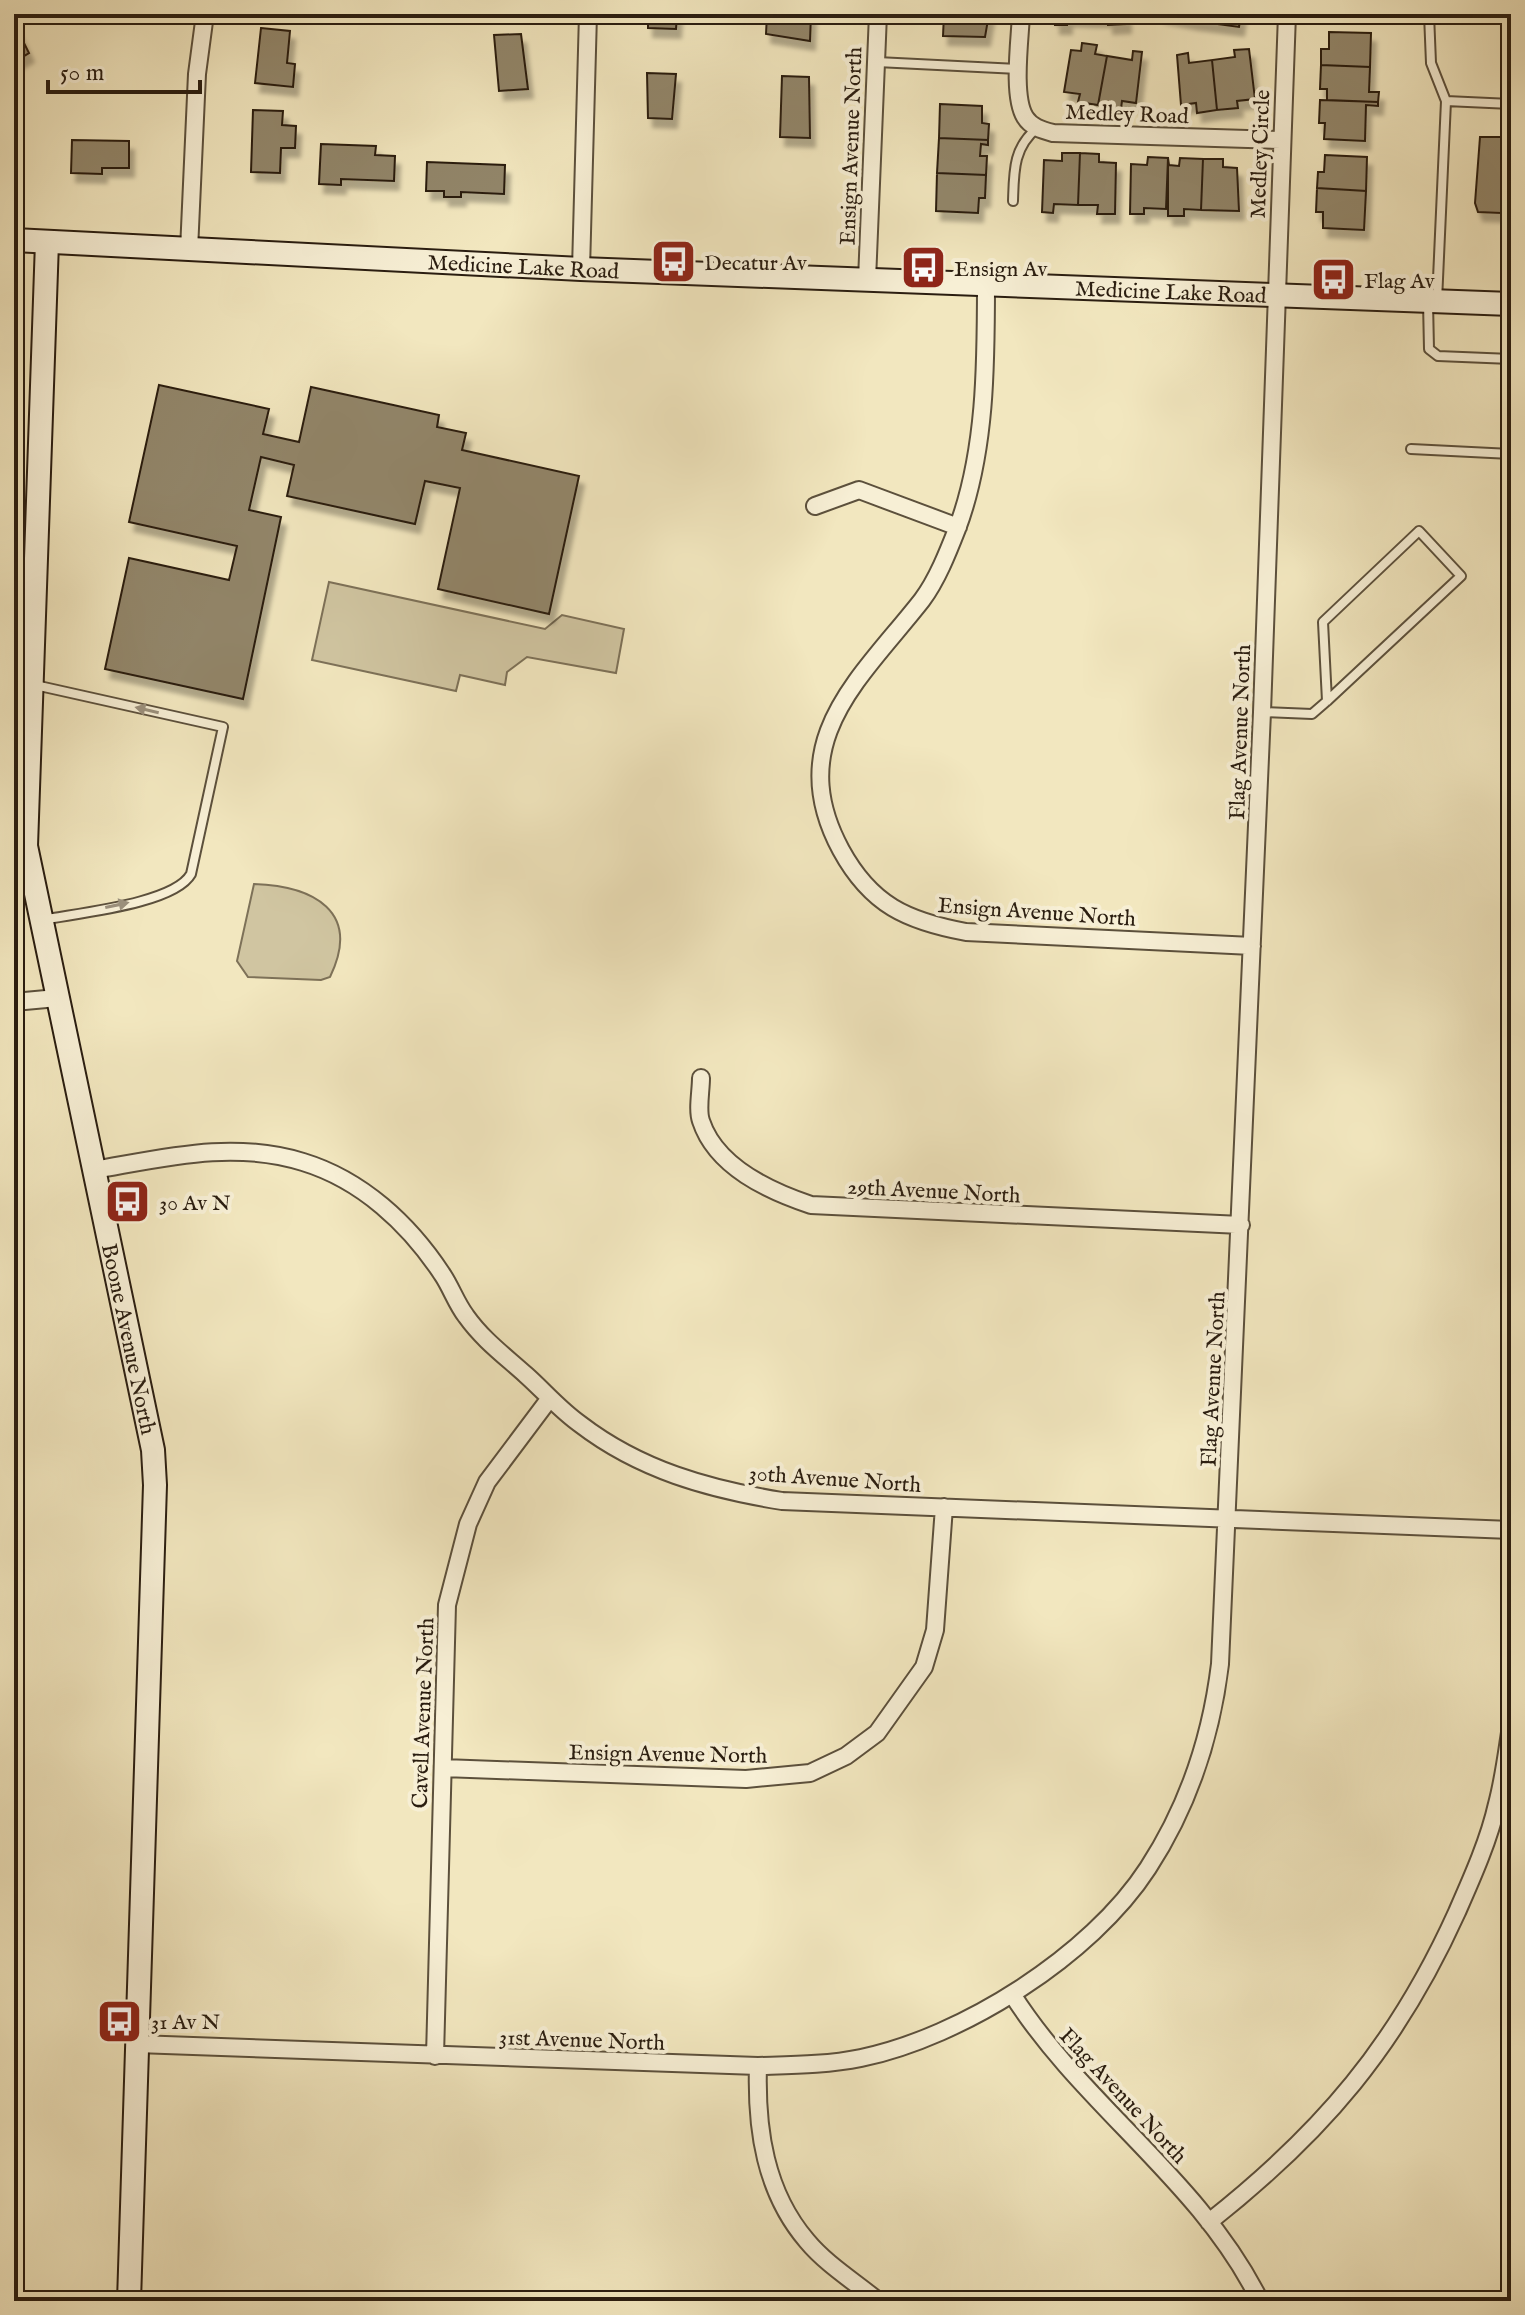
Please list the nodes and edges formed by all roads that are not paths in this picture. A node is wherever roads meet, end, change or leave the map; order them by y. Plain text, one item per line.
1 (205, 14) edge
2 (588, 14) edge
3 (878, 14) edge
4 (1021, 14) edge
5 (1287, 14) edge
6 (1429, 14) edge
7 (876, 61) junction
8 (1020, 69) junction
9 (1446, 101) junction
10 (1511, 104) edge
11 (1037, 128) junction
12 (1281, 140) junction
13 (1013, 201) dead end
14 (14, 240) edge
15 (47, 242) junction
16 (189, 250) junction
17 (581, 269) junction
18 (867, 280) junction
19 (986, 283) junction
20 (1277, 296) junction
21 (1432, 301) junction
22 (1511, 304) edge
23 (1511, 359) edge
24 (1411, 449) dead end
25 (1511, 454) edge
26 (815, 506) dead end
27 (958, 527) junction
28 (30, 684) junction
29 (1327, 701) junction
30 (1262, 712) junction
31 (41, 920) junction
32 (1252, 946) junction
33 (57, 998) junction
34 (14, 1002) edge
35 (701, 1078) dead end
36 (94, 1170) junction
37 (1241, 1225) junction
38 (550, 1398) junction
39 (944, 1507) junction
40 (1227, 1519) junction
41 (1511, 1530) edge
42 (1511, 1726) edge
43 (443, 1768) junction
44 (1012, 1994) junction
45 (137, 2044) junction
46 (435, 2056) junction
47 (758, 2066) junction
48 (1209, 2222) junction
49 (129, 2301) edge
50 (878, 2301) edge
51 (1260, 2301) edge

1 - 16 street
2 - 17 street
3 - 7 street, Ensign Avenue North
4 - 8 street
5 - 12 street, Medley Circle
6 - 9 lane
7 - 8 lane
7 - 18 street, Ensign Avenue North
8 - 11 street, Medley Road
9 - 10 lane
9 - 21 lane
11 - 12 street, Medley Road
11 - 13 lane
12 - 20 street, Medley Circle
14 - 15 street, Medicine Lake Road
15 - 16 street, Medicine Lake Road
15 - 28 street, Boone Avenue North
16 - 17 street, Medicine Lake Road
17 - 18 street, Medicine Lake Road
18 - 19 street, Medicine Lake Road
19 - 20 street, Medicine Lake Road
19 - 27 street, Ensign Avenue North
20 - 21 street, Medicine Lake Road
20 - 30 street, Flag Avenue North
21 - 22 street, Medicine Lake Road
21 - 23 lane
24 - 25 lane
26 - 27 street
27 - 32 street, Ensign Avenue North
28 - 31 street, Boone Avenue North
31 -> 28 lane
29 - 29 lane
29 - 30 lane
30 - 32 street, Flag Avenue North
31 - 33 street, Boone Avenue North
32 - 37 street, Flag Avenue North
33 - 34 street
33 - 36 street, Boone Avenue North
35 - 37 street, 29th Avenue North
36 - 38 street, 30th Avenue North
36 - 45 street, Boone Avenue North
37 - 40 street, Flag Avenue North
38 - 39 street, 30th Avenue North
38 - 43 street, Cavell Avenue North
39 - 40 street, 30th Avenue North
39 - 43 street, Ensign Avenue North
40 - 41 street, 30th Avenue North
40 - 44 street, Flag Avenue North
42 - 48 street
43 - 46 street, Cavell Avenue North
44 - 47 street, 31st Avenue North
44 - 48 street, Flag Avenue North
45 - 46 street, 31st Avenue North
45 - 49 street, Boone Avenue North
46 - 47 street, 31st Avenue North
47 - 50 street
48 - 51 street, Flag Avenue North

